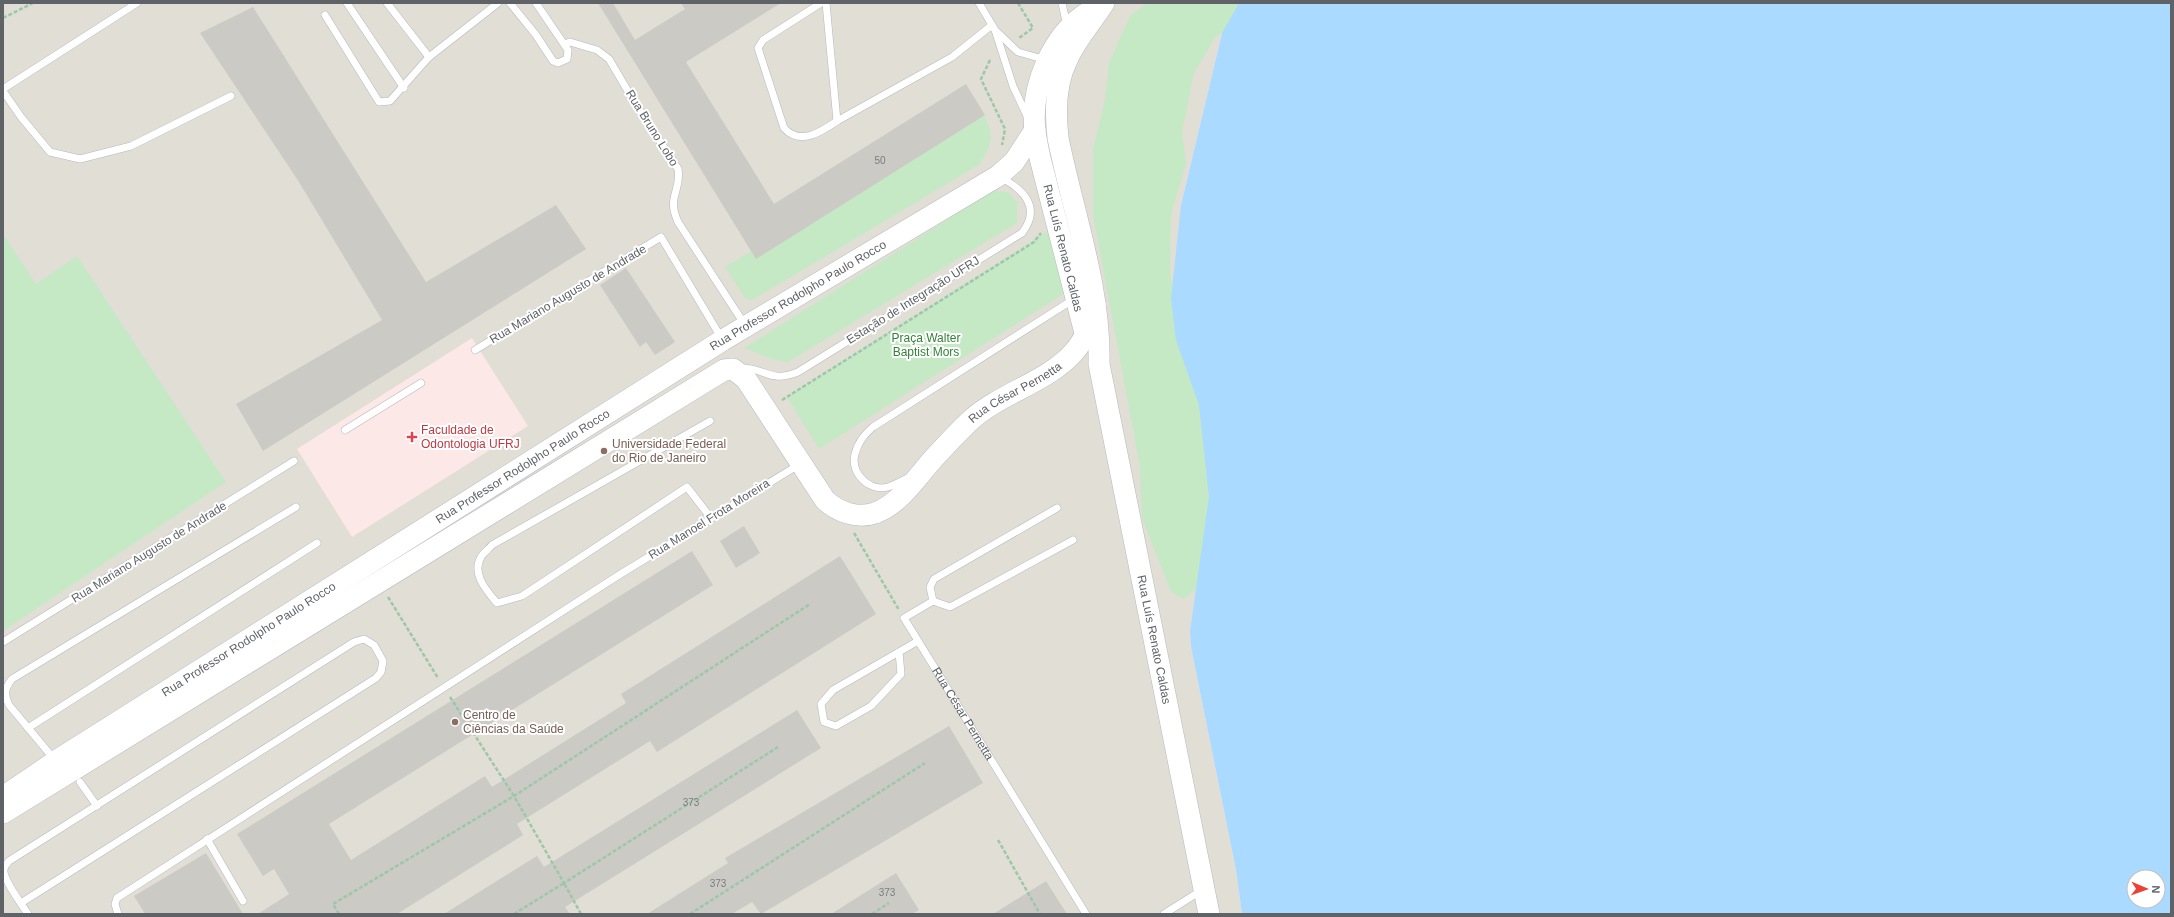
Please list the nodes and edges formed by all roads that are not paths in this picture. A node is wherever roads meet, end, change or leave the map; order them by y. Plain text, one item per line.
1 (137, 3) edge
2 (347, 3) edge
3 (387, 3) edge
4 (498, 3) edge
5 (510, 3) edge
6 (821, 3) edge
7 (826, 3) edge
8 (979, 3) edge
9 (1062, 3) edge
10 (1103, 3) edge
11 (538, 4) edge
12 (325, 15) dead end
13 (994, 28) junction
14 (1068, 29) junction
15 (564, 44) junction
16 (429, 58) junction
17 (1048, 61) junction
18 (404, 88) junction
19 (3, 90) edge
20 (231, 96) dead end
21 (837, 121) junction
22 (1035, 128) junction
23 (998, 176) junction
24 (1086, 301) junction
25 (746, 326) junction
26 (1085, 335) junction
27 (723, 340) junction
28 (475, 350) dead end
29 (1099, 364) junction
30 (732, 369) junction
31 (421, 383) dead end
32 (710, 421) dead end
33 (345, 430) dead end
34 (294, 462) dead end
35 (800, 464) junction
36 (924, 469) junction
37 (296, 507) dead end
38 (1057, 508) dead end
39 (710, 518) junction
40 (1073, 540) dead end
41 (317, 543) dead end
42 (932, 601) junction
43 (918, 641) junction
44 (3, 642) edge
45 (899, 652) junction
46 (28, 728) junction
47 (56, 761) junction
48 (80, 782) dead end
49 (3, 797) edge
50 (97, 806) junction
51 (3, 813) edge
52 (207, 839) junction
53 (1204, 888) junction
54 (243, 901) dead end
55 (21, 903) junction
56 (28, 914) edge
57 (118, 914) edge
58 (1086, 914) edge
59 (1164, 914) edge
60 (1209, 914) edge

1 - 19 lane
2 - 18 lane
3 - 16 lane
4 - 16 lane
5 - 15 lane
6 - 21 lane
7 - 21 lane
8 - 13 lane, Rua Luís Renato Caldas
9 - 14 lane
10 - 14 street
10 - 24 street, Rua Luís Renato Caldas
11 - 15 lane
12 - 18 lane
13 - 17 lane, Rua Luís Renato Caldas
13 - 21 lane
13 - 22 lane, Rua Luís Renato Caldas
14 - 17 street
15 - 25 lane, Rua Bruno Lobo
16 - 18 lane
17 - 22 street
19 - 20 lane
22 - 23 street, Rua Professor Rodolpho Paulo Rocco
22 - 24 street, Rua Luís Renato Caldas
23 - 25 street, Rua Professor Rodolpho Paulo Rocco
23 - 30 lane, Estação de Integração UFRJ
24 - 26 street, Rua Luís Renato Caldas
24 - 29 street, Rua Luís Renato Caldas
24 - 36 lane
25 - 27 street, Rua Professor Rodolpho Paulo Rocco
26 - 29 street, Rua Luís Renato Caldas
26 - 36 street, Rua César Pernetta
27 - 28 lane, Rua Mariano Augusto de Andrade
27 - 47 street, Rua Professor Rodolpho Paulo Rocco
29 - 53 street, Rua Luís Renato Caldas
30 - 35 street, Rua César Pernetta
30 - 51 street, Rua Professor Rodolpho Paulo Rocco
31 - 33 lane
32 - 39 lane
34 - 44 lane, Rua Mariano Augusto de Andrade
35 - 36 street, Rua César Pernetta
35 - 39 lane, Rua Manoel Frota Moreira
37 - 46 lane
38 - 42 lane
39 - 52 lane, Rua Manoel Frota Moreira
40 - 42 lane
41 - 46 lane
42 - 43 lane, Rua César Pernetta
43 - 45 lane
43 - 58 lane, Rua César Pernetta
45 - 45 lane
46 - 47 lane
47 - 49 street, Rua Professor Rodolpho Paulo Rocco
48 - 50 lane
50 - 55 lane
50 - 55 lane
52 - 54 lane
52 - 57 lane, Rua Manoel Frota Moreira
53 - 59 lane
53 - 60 street, Rua Luís Renato Caldas
55 - 56 lane

